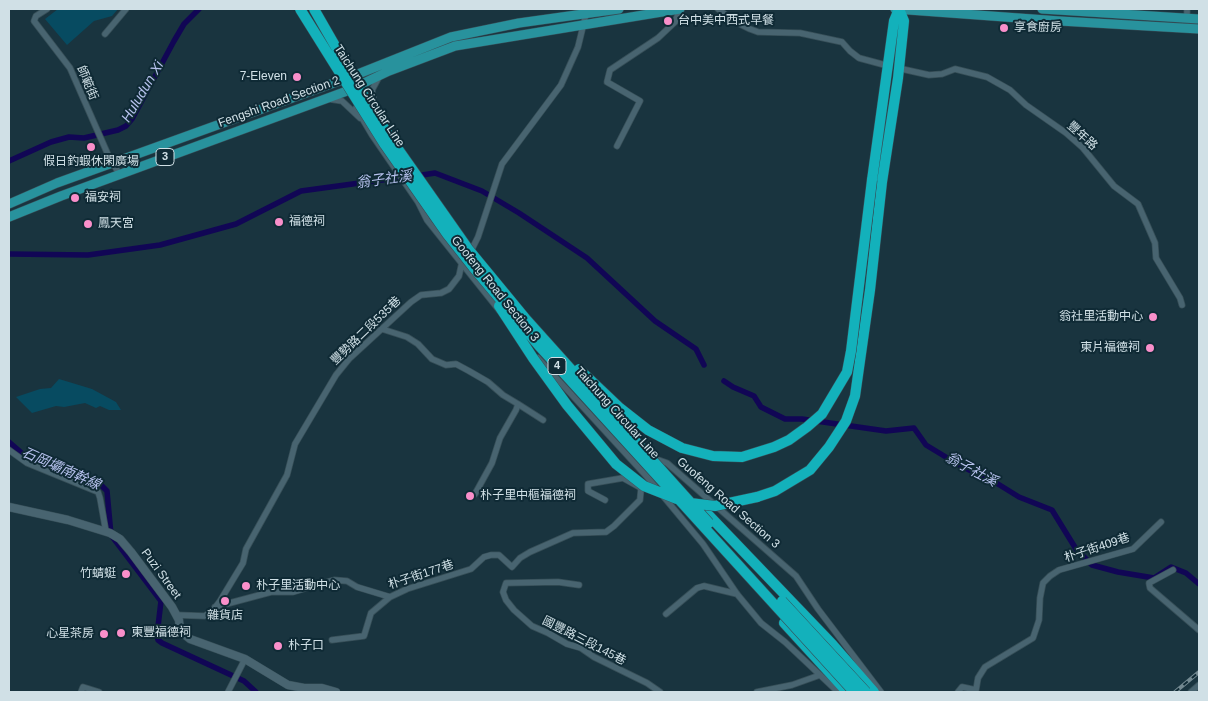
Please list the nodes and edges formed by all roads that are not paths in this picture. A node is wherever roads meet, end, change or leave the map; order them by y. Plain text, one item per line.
1 (47, 9) edge
2 (126, 9) edge
3 (300, 9) edge
4 (314, 9) edge
5 (619, 9) edge
6 (680, 9) edge
7 (718, 9) edge
8 (895, 9) edge
9 (899, 9) edge
10 (1042, 9) edge
11 (585, 11) edge
12 (1118, 12) edge
13 (1187, 13) edge
14 (1036, 19) junction
15 (1199, 19) edge
16 (1116, 24) junction
17 (584, 25) junction
18 (1199, 29) edge
19 (105, 34) dead end
20 (885, 65) dead end
21 (902, 69) dead end
22 (381, 75) junction
23 (353, 76) junction
24 (340, 80) junction
25 (359, 86) junction
26 (347, 91) junction
27 (322, 100) junction
28 (378, 117) junction
29 (364, 122) junction
30 (617, 146) dead end
31 (113, 164) junction
32 (120, 175) junction
33 (877, 181) junction
34 (9, 204) edge
35 (9, 218) edge
36 (466, 258) junction
37 (474, 267) junction
38 (1182, 305) dead end
39 (525, 318) junction
40 (382, 329) junction
41 (518, 404) junction
42 (543, 420) dead end
43 (9, 450) edge
44 (654, 459) junction
45 (648, 478) junction
46 (640, 489) junction
47 (475, 494) dead end
48 (606, 500) dead end
49 (9, 507) edge
50 (1161, 522) dead end
51 (108, 532) junction
52 (1174, 570) dead end
53 (579, 585) dead end
54 (737, 594) junction
55 (390, 597) junction
56 (215, 607) junction
57 (666, 614) dead end
58 (176, 615) junction
59 (1199, 630) edge
60 (332, 640) dead end
61 (245, 659) junction
62 (820, 675) junction
63 (1199, 685) edge
64 (81, 692) edge
65 (100, 692) edge
66 (228, 692) edge
67 (336, 692) edge
68 (660, 692) edge
69 (757, 692) edge
70 (838, 692) edge
71 (847, 692) edge
72 (854, 692) edge
73 (866, 692) edge
74 (874, 692) edge
75 (881, 692) edge
76 (958, 692) edge
77 (1191, 692) edge

1 - 31 street, 師範街
2 - 19 street
3 - 37 highway, Taichung Circular Line / 4, bridge
4 - 39 highway, Taichung Circular Line / 4, bridge
5 - 11 main road, Fengshi Road Section 2 / 3
6 - 17 main road, Fengshi Road Section 2 / 3
6 - 30 street
7 - 20 street
8 - 9 main road
9 - 14 main road
9 - 33 highway
10 - 12 main road
10 - 14 street
11 - 17 street, 豐勢路二段535巷
11 - 23 main road, Fengshi Road Section 2 / 3
12 - 13 main road
12 - 16 street
13 - 15 main road
14 - 16 main road
16 - 18 main road
17 - 22 main road, Fengshi Road Section 2 / 3
17 - 36 street, 豐勢路二段535巷
21 - 38 street, 豐年路
22 - 25 main road, Fengshi Road Section 2 / 3
22 - 28 street
23 - 24 main road, Fengshi Road Section 2 / 3
23 - 25 street, Goofeng Road Section 3
24 - 26 street
24 - 31 main road, Fengshi Road Section 2 / 3
25 - 26 main road, Fengshi Road Section 2 / 3
25 - 28 street, Goofeng Road Section 3
26 - 27 main road, Fengshi Road Section 2 / 3
26 - 29 street
27 - 29 street
27 - 32 main road, Fengshi Road Section 2 / 3
28 - 36 street, Goofeng Road Section 3, bridge
29 - 36 street
31 - 32 street, 師範街
31 - 34 main road, Fengshi Road Section 2 / 3
32 - 35 main road, Fengshi Road Section 2 / 3
33 - 37 highway, bridge
33 - 39 highway, bridge
36 - 40 street, 豐勢路二段535巷
36 - 44 street, Guofeng Road Section 3
36 - 45 street, Goofeng Road Section 3
36 - 71 highway, bridge
37 - 72 highway, Taichung Circular Line / 4, bridge
39 - 73 highway, Taichung Circular Line / 4, bridge
40 - 41 street
40 - 56 street, 豐勢路二段535巷
41 - 42 street
41 - 47 street
43 - 51 street
44 - 74 highway
44 - 75 street, Guofeng Road Section 3
45 - 46 street
45 - 54 street, Goofeng Road Section 3
46 - 48 street
46 - 55 street, 朴子街177巷
49 - 51 street, Puzi Street
50 - 76 street, 朴子街409巷
51 - 58 street, Puzi Street
52 - 59 street
53 - 68 street, 國豐路三段145巷
54 - 57 street
54 - 62 street, Goofeng Road Section 3
55 - 56 street, 朴子街177巷
55 - 60 street
56 - 58 street
58 - 61 street, Puzi Street
61 - 66 street
61 - 67 street, Puzi Street
62 - 69 street
62 - 70 street, Goofeng Road Section 3
63 - 77 street
64 - 65 street

